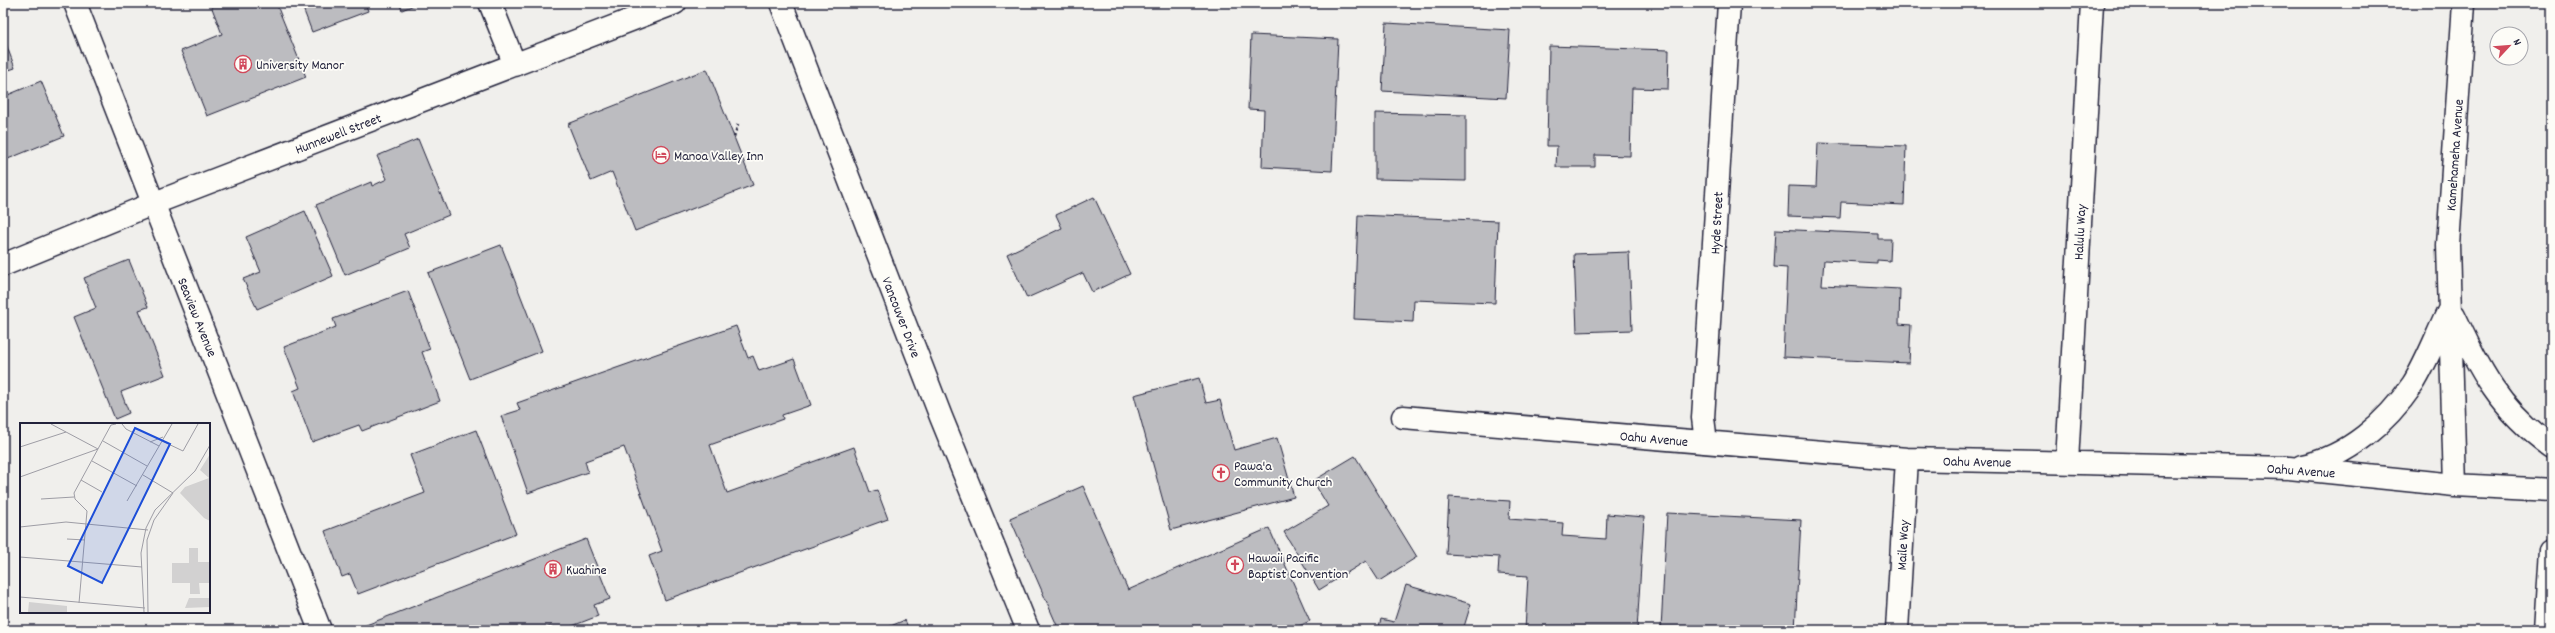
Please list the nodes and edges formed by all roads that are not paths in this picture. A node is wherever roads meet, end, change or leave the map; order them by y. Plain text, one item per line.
1 (75, 3) edge
2 (490, 3) edge
3 (675, 3) edge
4 (781, 3) edge
5 (1729, 3) edge
6 (2092, 3) edge
7 (2464, 3) edge
8 (515, 65) junction
9 (152, 204) junction
10 (3, 265) edge
11 (2450, 306) junction
12 (1403, 417) dead end
13 (1706, 442) junction
14 (2552, 447) edge
15 (1907, 460) junction
16 (2067, 462) junction
17 (2289, 468) junction
18 (2455, 485) junction
19 (2552, 490) edge
20 (2552, 550) edge
21 (320, 630) edge
22 (1028, 630) edge
23 (1897, 630) edge
24 (2547, 630) edge

1 - 9 street, Seaview Avenue
2 - 8 street
3 - 8 street, Hunnewell Street
4 - 22 street, Vancouver Drive
5 - 13 street, Hyde Street
6 - 16 street, Halulu Way
7 - 11 street, Kamehameha Avenue
8 - 9 street, Hunnewell Street
9 - 10 street, Hunnewell Street
9 - 21 street, Seaview Avenue
11 - 14 street, Kamehameha Avenue
11 - 17 street, Kamehameha Avenue
11 - 18 street
12 - 13 street, Oahu Avenue
13 - 15 street, Oahu Avenue
15 - 16 street, Oahu Avenue
15 - 23 street, Maile Way
16 - 17 street, Oahu Avenue
17 - 18 street, Oahu Avenue
18 - 19 street, Oahu Avenue
20 - 24 street

